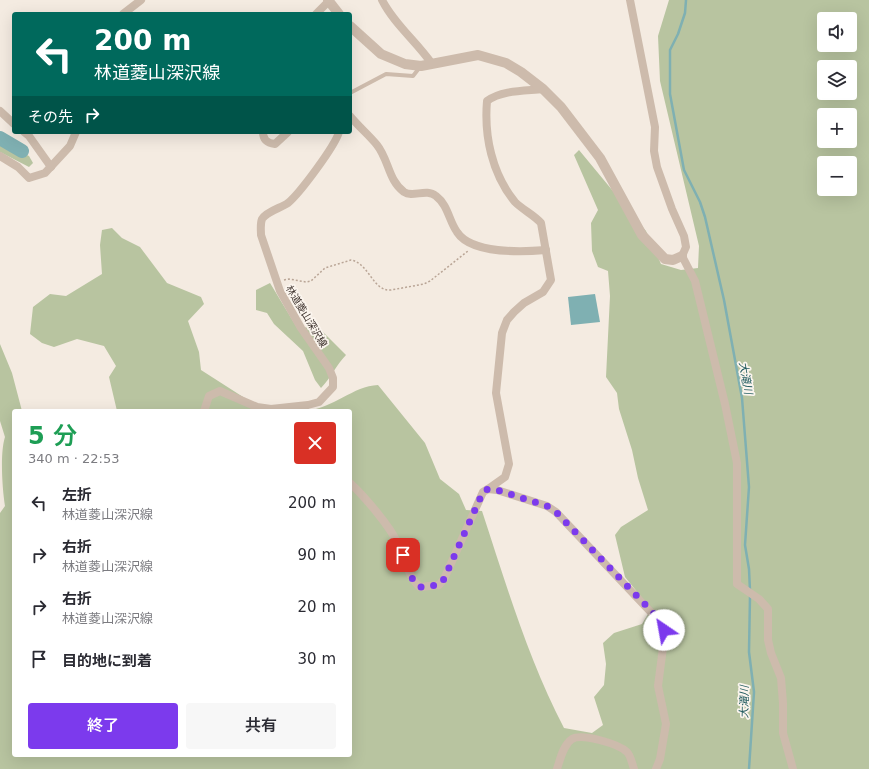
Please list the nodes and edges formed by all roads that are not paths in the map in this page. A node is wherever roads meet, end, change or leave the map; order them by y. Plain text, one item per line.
1 (141, 0) edge
2 (328, 0) edge
3 (382, 0) edge
4 (630, 0) edge
5 (126, 12) edge
6 (318, 12) edge
7 (338, 12) edge
8 (352, 28) edge
9 (432, 64) junction
10 (421, 66) junction
11 (543, 89) junction
12 (352, 92) edge
13 (0, 111) edge
14 (352, 118) edge
15 (12, 122) edge
16 (26, 134) edge
17 (75, 134) edge
18 (264, 134) edge
19 (286, 134) edge
20 (338, 134) edge
21 (0, 156) edge
22 (51, 167) junction
23 (546, 250) junction
24 (682, 256) junction
25 (205, 409) edge
26 (272, 409) edge
27 (272, 409) edge
28 (352, 485) edge
29 (488, 489) junction
30 (557, 769) edge
31 (634, 769) edge
32 (656, 769) edge
33 (793, 769) edge

1 - 5 street
2 - 6 street
2 - 7 street
3 - 9 street
4 - 24 street
8 - 10 street
9 - 10 street
9 - 11 street
10 - 12 lane
11 - 23 street
11 - 24 street
13 - 15 street
14 - 23 street
16 - 22 street
17 - 22 street
18 - 19 street
20 - 26 street, 林道菱山深沢線
21 - 22 street
23 - 29 street
24 - 33 street
25 - 27 street, 林道菱山深沢線
28 - 29 street
29 - 32 street
30 - 31 street

